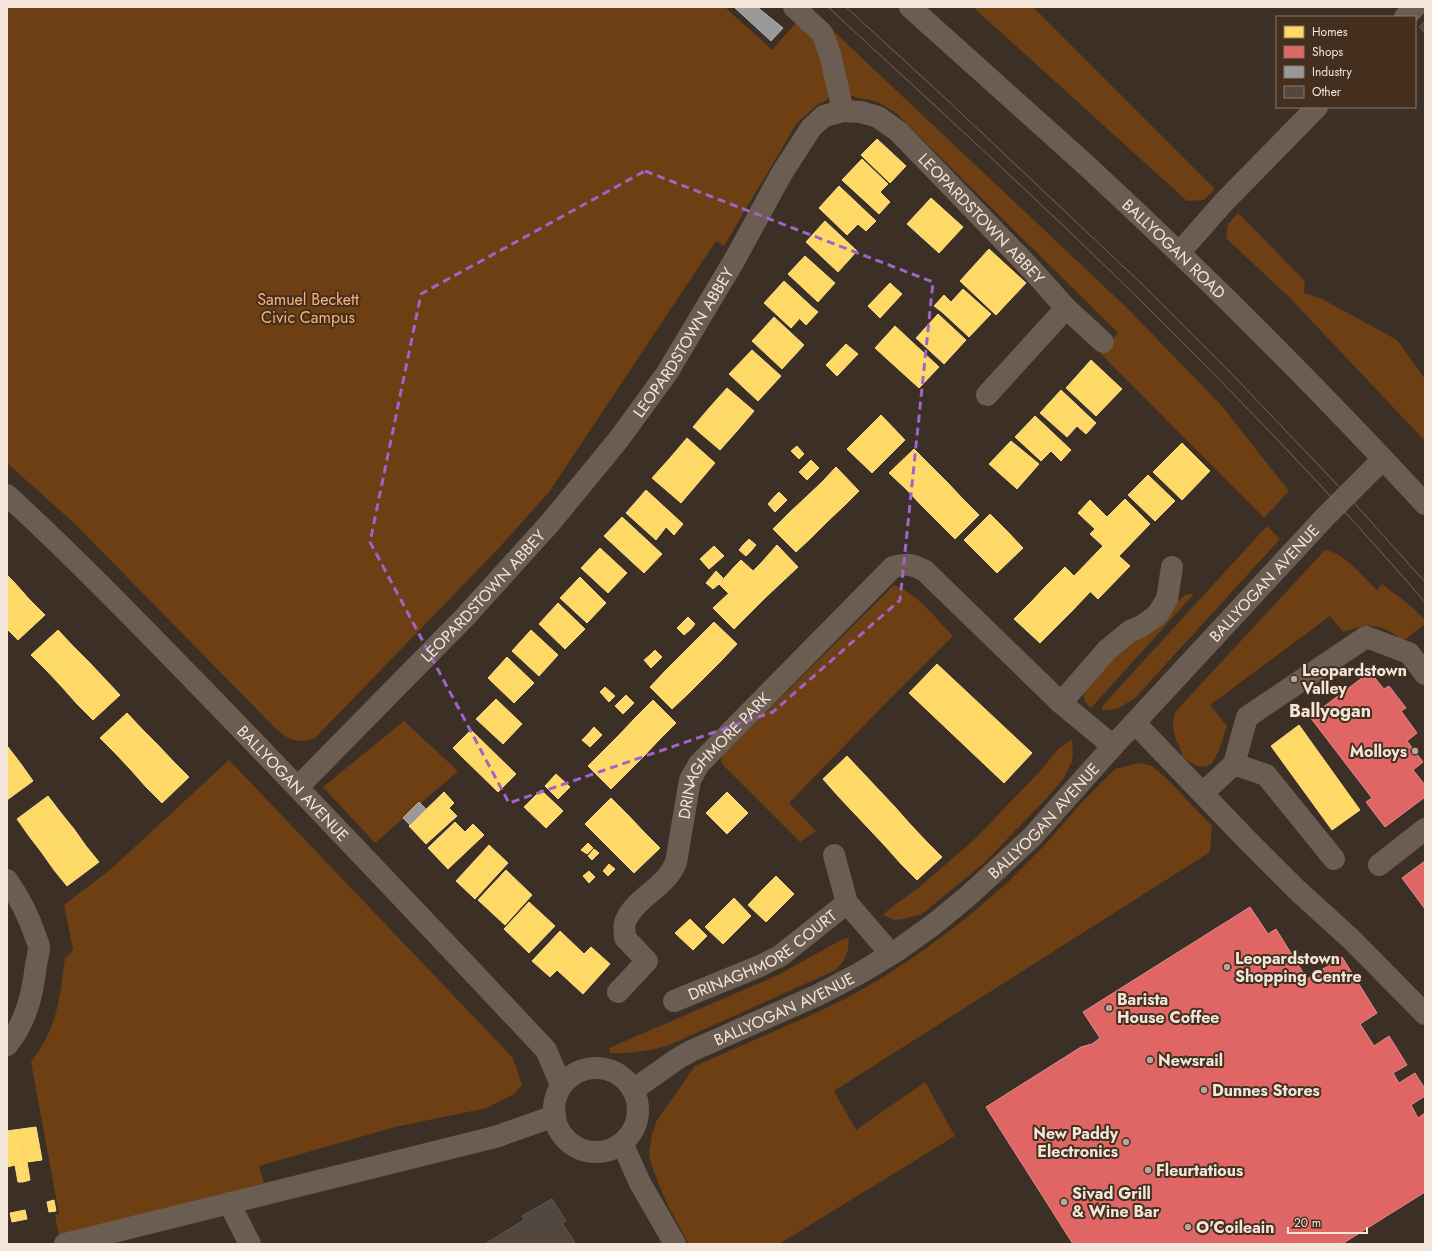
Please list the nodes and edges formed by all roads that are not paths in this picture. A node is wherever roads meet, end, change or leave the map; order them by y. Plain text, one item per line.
1 (794, 7) edge
2 (910, 7) edge
3 (1415, 7) edge
4 (1406, 16) edge
5 (1316, 108) edge
6 (843, 111) junction
7 (1179, 253) junction
8 (1066, 308) junction
9 (1103, 342) dead end
10 (988, 394) dead end
11 (1383, 459) junction
12 (7, 495) edge
13 (1425, 504) edge
14 (1172, 567) dead end
15 (1425, 674) edge
16 (1061, 703) junction
17 (1135, 723) junction
18 (1113, 746) junction
19 (1234, 764) junction
20 (298, 788) junction
21 (1203, 793) junction
22 (1425, 829) edge
23 (834, 855) dead end
24 (1334, 859) dead end
25 (1379, 865) dead end
26 (7, 880) edge
27 (847, 903) junction
28 (891, 954) junction
29 (618, 992) dead end
30 (674, 1001) dead end
31 (1425, 1014) edge
32 (7, 1045) edge
33 (561, 1085) junction
34 (633, 1090) junction
35 (555, 1116) junction
36 (622, 1143) junction
37 (229, 1203) junction
38 (65, 1244) edge
39 (250, 1244) edge
40 (676, 1244) edge

1 - 6 street
2 - 7 street, BALLYOGAN ROAD
3 - 4 street
5 - 7 street
6 - 8 street, LEOPARDSTOWN ABBEY
6 - 20 street, LEOPARDSTOWN ABBEY
7 - 11 street, BALLYOGAN ROAD
8 - 9 street, LEOPARDSTOWN ABBEY
8 - 10 street
11 - 13 street, BALLYOGAN ROAD
11 - 17 street, BALLYOGAN AVENUE
12 - 20 street, BALLYOGAN AVENUE
14 - 16 street
15 - 19 street
16 - 18 street
16 - 29 street, DRINAGHMORE PARK
17 - 18 street, BALLYOGAN AVENUE
17 - 21 street
18 - 28 street, BALLYOGAN AVENUE
19 - 21 street
19 - 24 street
20 - 33 street, BALLYOGAN AVENUE
21 - 31 street
22 - 25 street
23 - 27 street, DRINAGHMORE COURT
26 - 32 street
27 - 28 street, DRINAGHMORE COURT
27 - 30 street, DRINAGHMORE COURT
28 - 34 street, BALLYOGAN AVENUE
33 - 34 street
33 - 35 street
34 - 36 street
35 - 36 street
35 - 37 street
36 - 40 street
37 - 38 street
37 - 39 street

